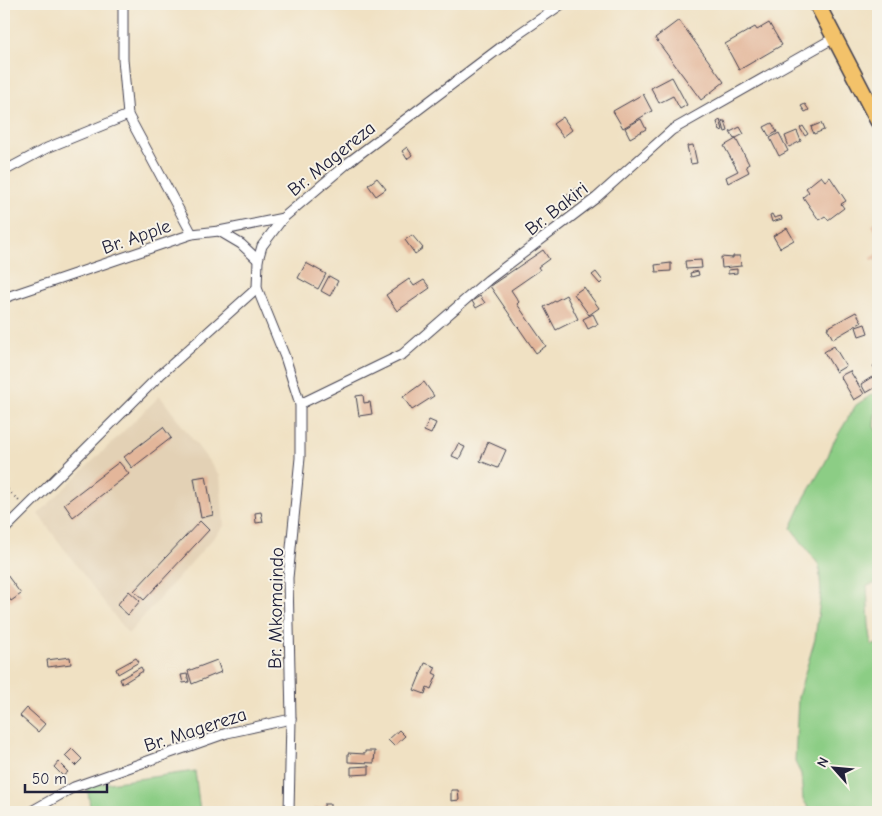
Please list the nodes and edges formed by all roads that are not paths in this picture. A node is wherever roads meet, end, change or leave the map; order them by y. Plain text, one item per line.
1 (123, 4) edge
2 (562, 4) edge
3 (817, 4) edge
4 (834, 38) junction
5 (128, 115) junction
6 (878, 121) edge
7 (4, 171) edge
8 (283, 218) junction
9 (219, 230) junction
10 (192, 234) junction
11 (258, 260) junction
12 (257, 288) junction
13 (4, 298) edge
14 (300, 404) junction
15 (4, 530) edge
16 (291, 719) junction
17 (30, 812) edge
18 (289, 812) edge

1 - 5 street
2 - 8 street, Br. Magereza
3 - 4 highway
4 - 6 highway
4 - 14 street, Br. Bakiri
5 - 7 street
5 - 10 street
8 - 9 street, Br. Apple
8 - 11 street, Br. Magereza
9 - 10 street, Br. Apple
9 - 11 street
10 - 13 street, Br. Apple
11 - 12 street, Br. Magereza
12 - 14 street, Br. Magereza
12 - 15 street
14 - 16 street, Br. Mkomaindo
16 - 17 street, Br. Magereza
16 - 18 street, Br. Mkomaindo

